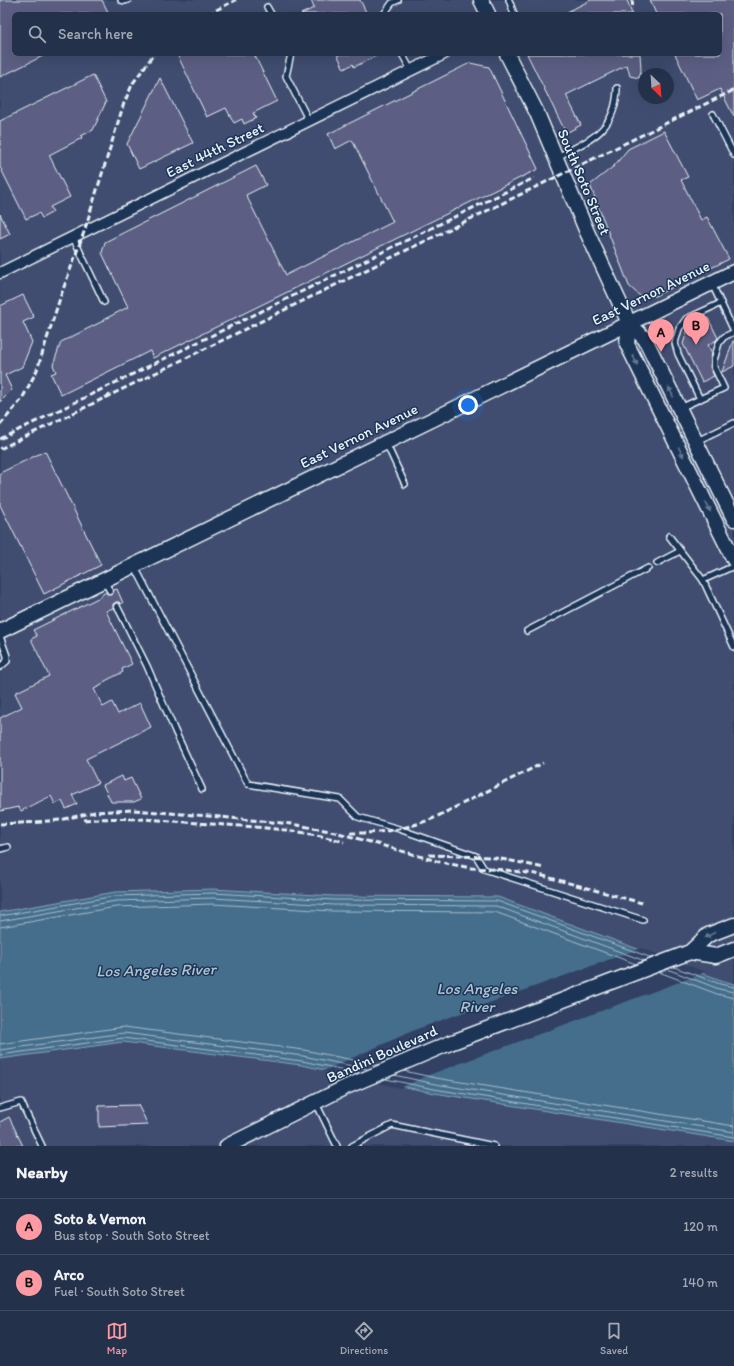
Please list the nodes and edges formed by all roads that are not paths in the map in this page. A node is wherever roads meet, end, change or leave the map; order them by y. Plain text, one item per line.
1 (121, 0) edge
2 (128, 0) edge
3 (398, 0) edge
4 (481, 0) edge
5 (509, 0) edge
6 (267, 7) dead end
7 (270, 12) edge
8 (385, 12) edge
9 (487, 12) edge
10 (513, 12) edge
11 (291, 56) edge
12 (403, 56) edge
13 (440, 56) edge
14 (509, 56) edge
15 (411, 70) junction
16 (617, 88) dead end
17 (713, 114) dead end
18 (309, 121) junction
19 (734, 155) edge
20 (556, 157) junction
21 (74, 237) junction
22 (734, 272) edge
23 (0, 273) edge
24 (711, 283) junction
25 (104, 302) dead end
26 (721, 303) junction
27 (629, 323) junction
28 (734, 331) edge
29 (700, 399) junction
30 (679, 409) junction
31 (734, 423) edge
32 (385, 442) junction
33 (695, 442) junction
34 (405, 484) dead end
35 (734, 519) edge
36 (669, 536) dead end
37 (680, 551) junction
38 (732, 552) edge
39 (657, 563) dead end
40 (134, 565) junction
41 (734, 566) edge
42 (648, 568) dead end
43 (704, 580) junction
44 (117, 606) dead end
45 (0, 630) edge
46 (528, 631) dead end
47 (0, 636) edge
48 (734, 647) edge
49 (0, 667) edge
50 (202, 789) dead end
51 (8, 847) dead end
52 (0, 849) edge
53 (643, 920) dead end
54 (734, 926) edge
55 (734, 950) edge
56 (690, 952) junction
57 (316, 1102) junction
58 (0, 1108) edge
59 (42, 1146) edge
60 (227, 1146) edge
61 (337, 1146) edge
62 (352, 1146) edge
63 (494, 1146) edge

1 - 2 lane
3 - 8 lane
4 - 9 main road
5 - 10 lane
6 - 7 lane
11 - 18 lane
12 - 15 lane
13 - 15 street, East 44th Street
14 - 20 main road, South Soto Street
15 - 18 street, East 44th Street
16 - 20 lane
17 - 19 lane
18 - 21 street, East 44th Street
20 - 27 main road, South Soto Street
21 - 23 street, East 44th Street
21 - 25 lane
22 - 24 main road, East Vernon Avenue
24 - 26 lane
24 - 27 main road, East Vernon Avenue
26 - 28 lane
26 - 29 lane
30 -> 27 main road, South Soto Street
27 - 32 main road, East Vernon Avenue
27 -> 38 main road, South Soto Street
28 - 29 lane
29 - 30 lane
30 - 33 main road, South Soto Street
31 - 33 lane
32 - 34 lane
32 - 40 main road, East Vernon Avenue
33 - 35 main road, South Soto Street
36 - 37 lane
37 - 39 lane
37 - 43 lane
40 - 45 main road, East Vernon Avenue
40 - 53 lane
41 - 43 lane
42 - 46 lane
43 - 48 lane
44 - 50 lane
47 - 49 lane
51 - 52 lane
54 -> 56 main road, Bandini Boulevard
55 - 56 main road, Bandini Boulevard
56 - 57 main road, Bandini Boulevard
57 - 60 main road, Bandini Boulevard
57 - 61 lane
58 - 59 lane
62 - 63 lane

